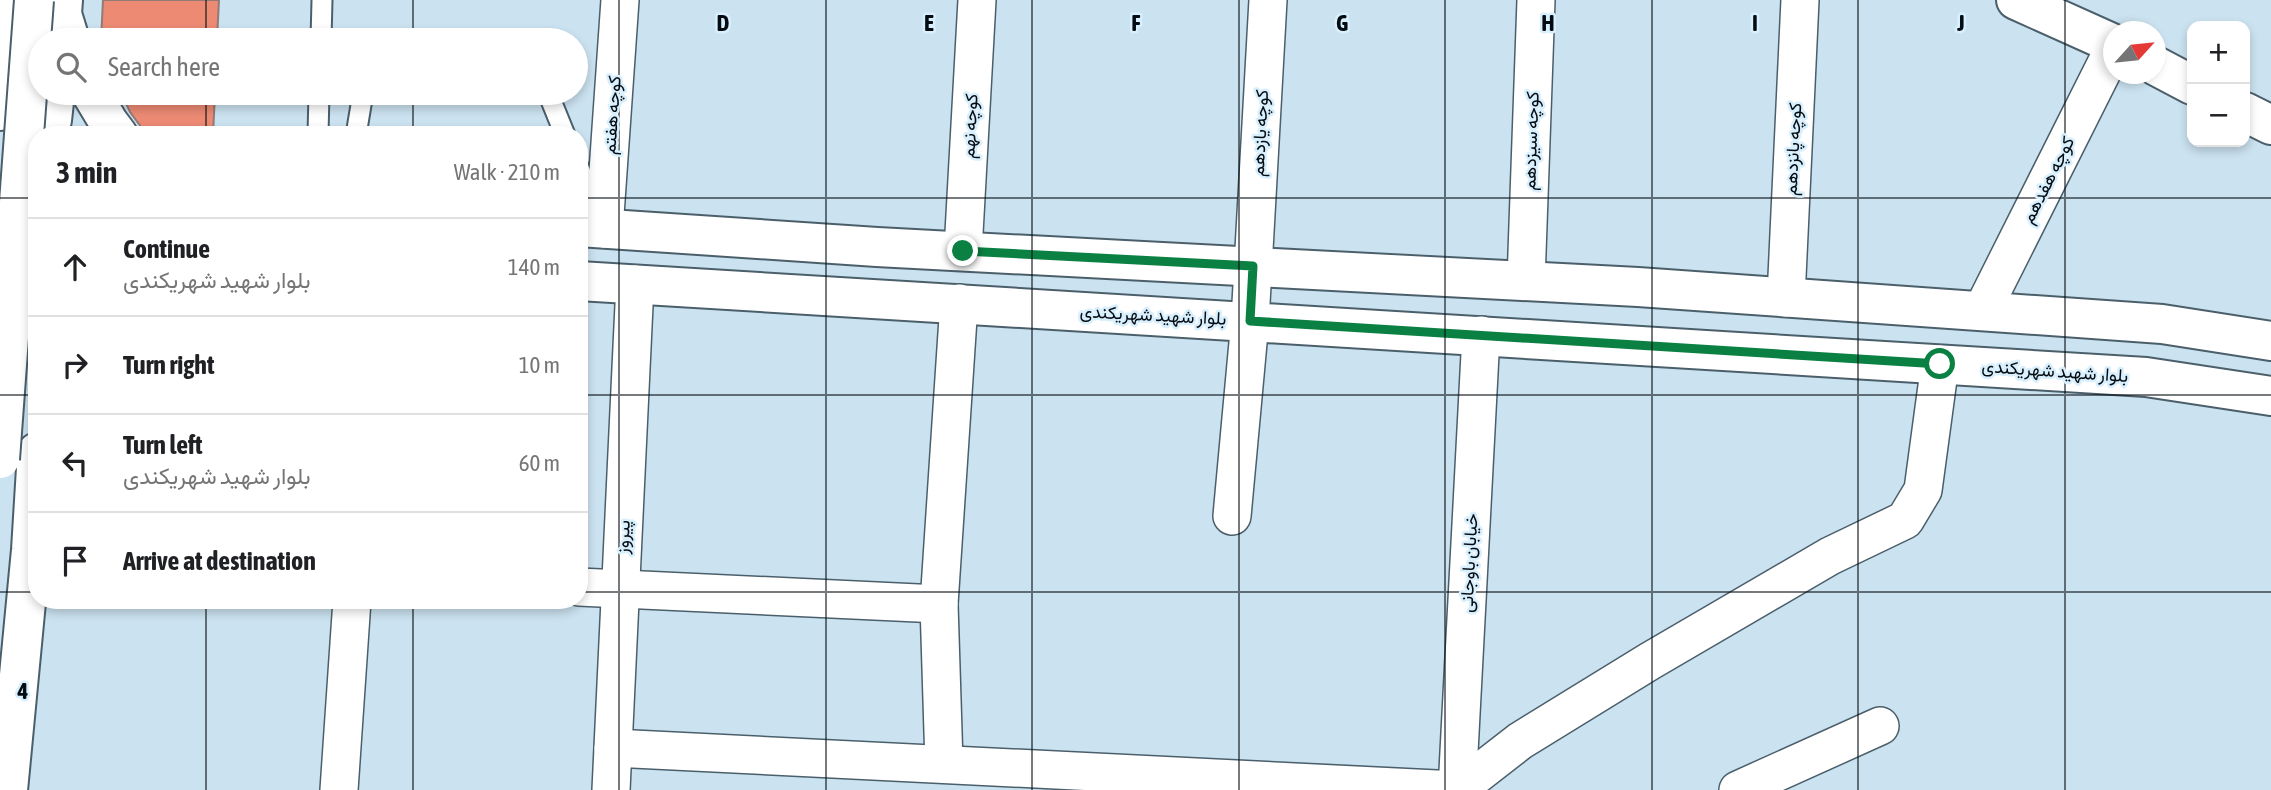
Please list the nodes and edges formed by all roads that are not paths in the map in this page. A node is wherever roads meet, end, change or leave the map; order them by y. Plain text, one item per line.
1 (8, 0) edge
2 (322, 0) edge
3 (620, 0) edge
4 (977, 0) edge
5 (1268, 0) edge
6 (1536, 0) edge
7 (1800, 0) edge
8 (2016, 0) edge
9 (321, 28) edge
10 (2103, 41) edge
11 (2103, 66) edge
12 (2166, 72) edge
13 (2190, 84) edge
14 (47, 105) edge
15 (54, 105) edge
16 (98, 105) edge
17 (319, 105) edge
18 (361, 105) edge
19 (553, 105) edge
20 (0, 111) edge
21 (2250, 114) edge
22 (2271, 125) edge
23 (44, 126) edge
24 (50, 126) edge
25 (110, 126) edge
26 (318, 126) edge
27 (358, 126) edge
28 (561, 126) edge
29 (0, 148) edge
30 (28, 148) edge
31 (0, 192) edge
32 (28, 193) edge
33 (588, 210) edge
34 (592, 228) edge
35 (0, 247) edge
36 (28, 247) edge
37 (28, 249) edge
38 (963, 251) junction
39 (1253, 266) junction
40 (588, 281) edge
41 (1527, 281) junction
42 (635, 284) junction
43 (1786, 298) junction
44 (959, 303) junction
45 (1982, 312) junction
46 (1250, 321) junction
47 (1481, 335) junction
48 (2271, 341) edge
49 (1940, 364) junction
50 (2271, 396) edge
51 (0, 459) edge
52 (1232, 516) dead end
53 (588, 587) edge
54 (621, 589) junction
55 (939, 604) junction
56 (28, 605) edge
57 (351, 609) edge
58 (1880, 726) dead end
59 (613, 748) junction
60 (944, 764) junction
61 (8, 790) edge
62 (339, 790) edge
63 (611, 790) edge
64 (1457, 790) edge
65 (1738, 790) edge

1 - 20 main road
2 - 9 lane
3 - 34 street, کوچه هفتم
4 - 38 street, کوچه نهم
5 - 39 street, کوچه یازدهم
6 - 41 street, کوچه سیزدهم
7 - 43 street, کوچه پانزدهم
8 - 10 main road
11 - 45 street, کوچه هفدهم
12 - 13 main road
14 - 23 main road, bridge
15 - 24 main road
16 - 25 main road
17 - 26 lane
18 - 27 lane
19 - 28 lane
21 - 22 main road
29 - 30 main road
31 - 32 main road
33 - 34 lane
34 - 38 main road
35 - 37 main road
36 - 51 main road, bridge
38 - 39 main road
39 - 41 main road
39 - 46 street, کوچه یازدهم
40 - 42 main road, بلوار شهید شهریکندی
41 - 43 main road
42 - 44 main road, بلوار شهید شهریکندی
42 - 54 street, پیروز
43 - 45 main road
44 - 46 main road, بلوار شهید شهریکندی
44 - 55 street
45 - 48 main road
46 - 47 main road, بلوار شهید شهریکندی
46 - 52 street, کوچه یازدهم
47 - 49 main road, بلوار شهید شهریکندی
47 - 64 street, خیابان باوجانی
49 - 50 main road, بلوار شهید شهریکندی
49 - 64 street
53 - 54 street
54 - 55 street
54 - 59 street, پیروز
55 - 60 street
56 - 61 main road
57 - 62 street
58 - 65 street
59 - 60 street
59 - 63 street, پیروز
60 - 64 street

